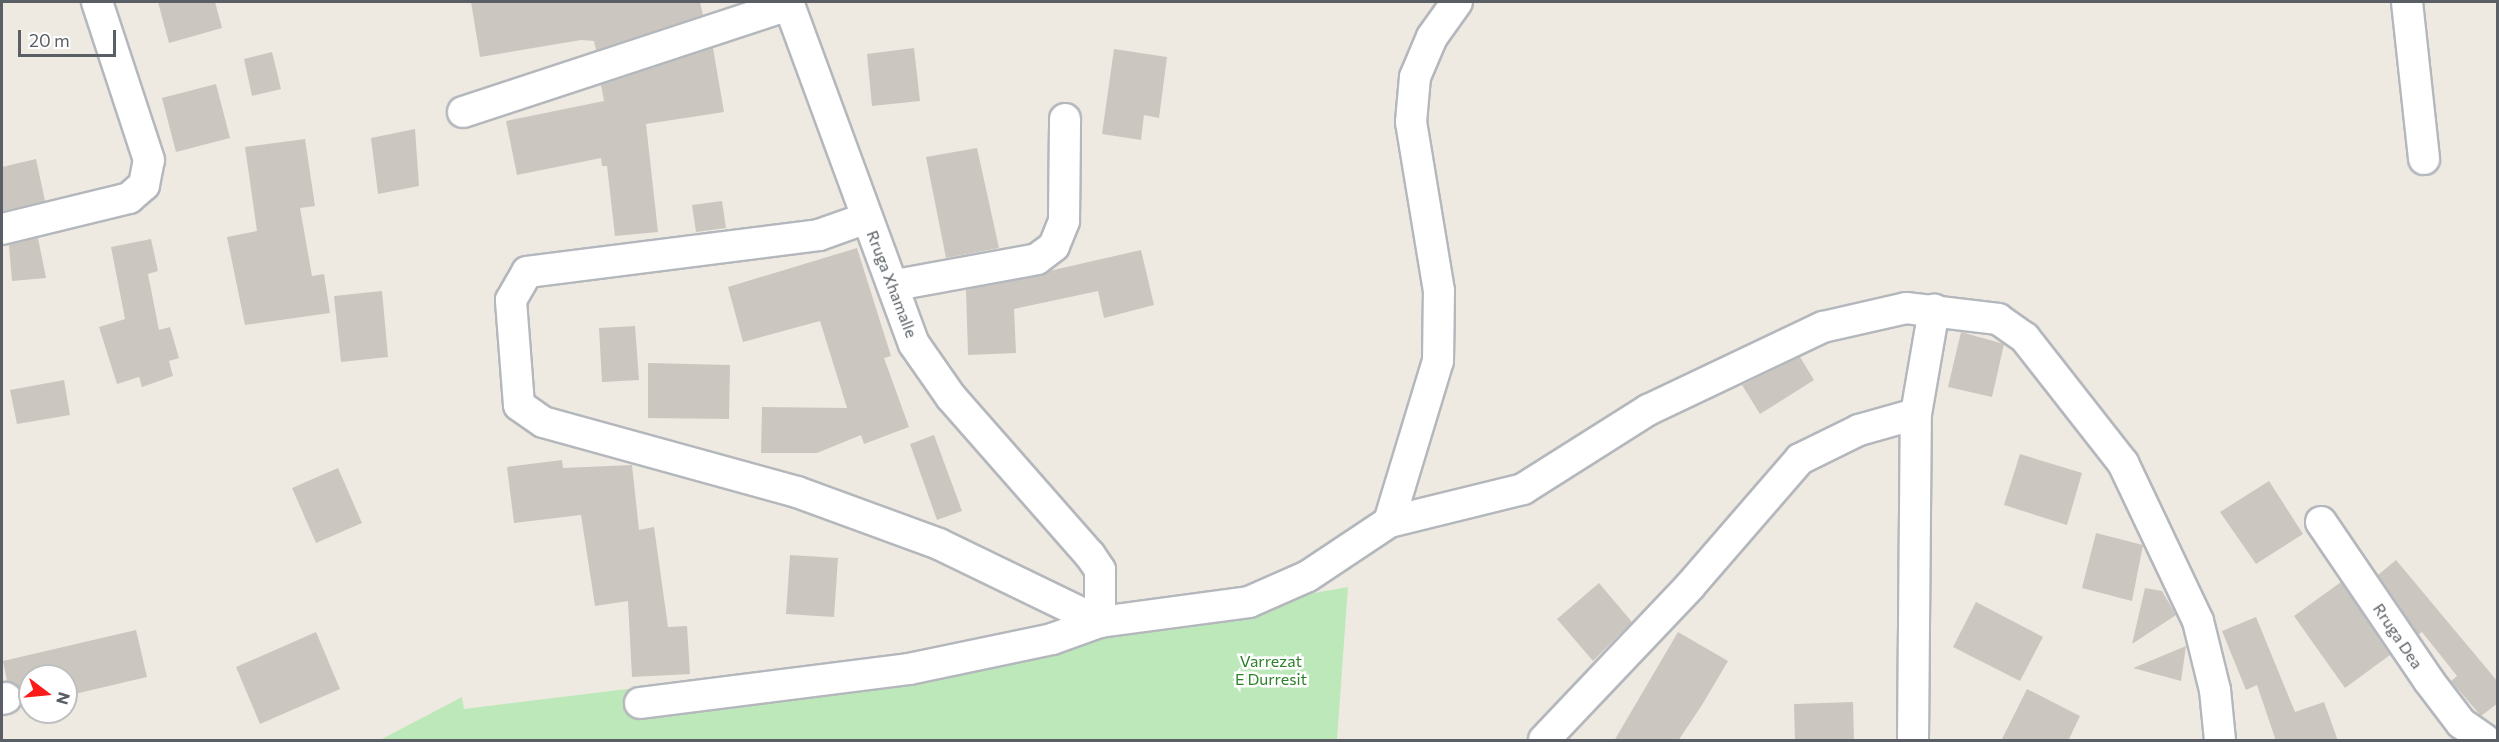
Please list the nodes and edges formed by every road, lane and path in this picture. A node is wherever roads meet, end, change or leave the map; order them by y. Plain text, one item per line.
1 (97, 2) edge
2 (1457, 2) edge
3 (2407, 2) edge
4 (788, 3) edge
5 (463, 112) dead end
6 (1065, 119) dead end
7 (2424, 159) dead end
8 (867, 218) junction
9 (2, 229) edge
10 (896, 285) junction
11 (1934, 310) junction
12 (1916, 414) junction
13 (1389, 522) junction
14 (2321, 522) dead end
15 (1100, 622) junction
16 (640, 703) dead end
17 (1544, 741) edge
18 (1913, 741) edge
19 (2220, 741) edge
20 (2485, 741) edge

1 - 9 street
2 - 13 street
3 - 7 street
4 - 5 street
4 - 8 street, Rruga Xhamalle
6 - 10 street
8 - 10 street, Rruga Xhamalle
8 - 15 street
10 - 15 street, Rruga Xhamalle
11 - 12 street
11 - 13 street
11 - 19 street
12 - 17 street
12 - 18 street
13 - 15 street
14 - 20 street, Rruga Dea
15 - 16 street

